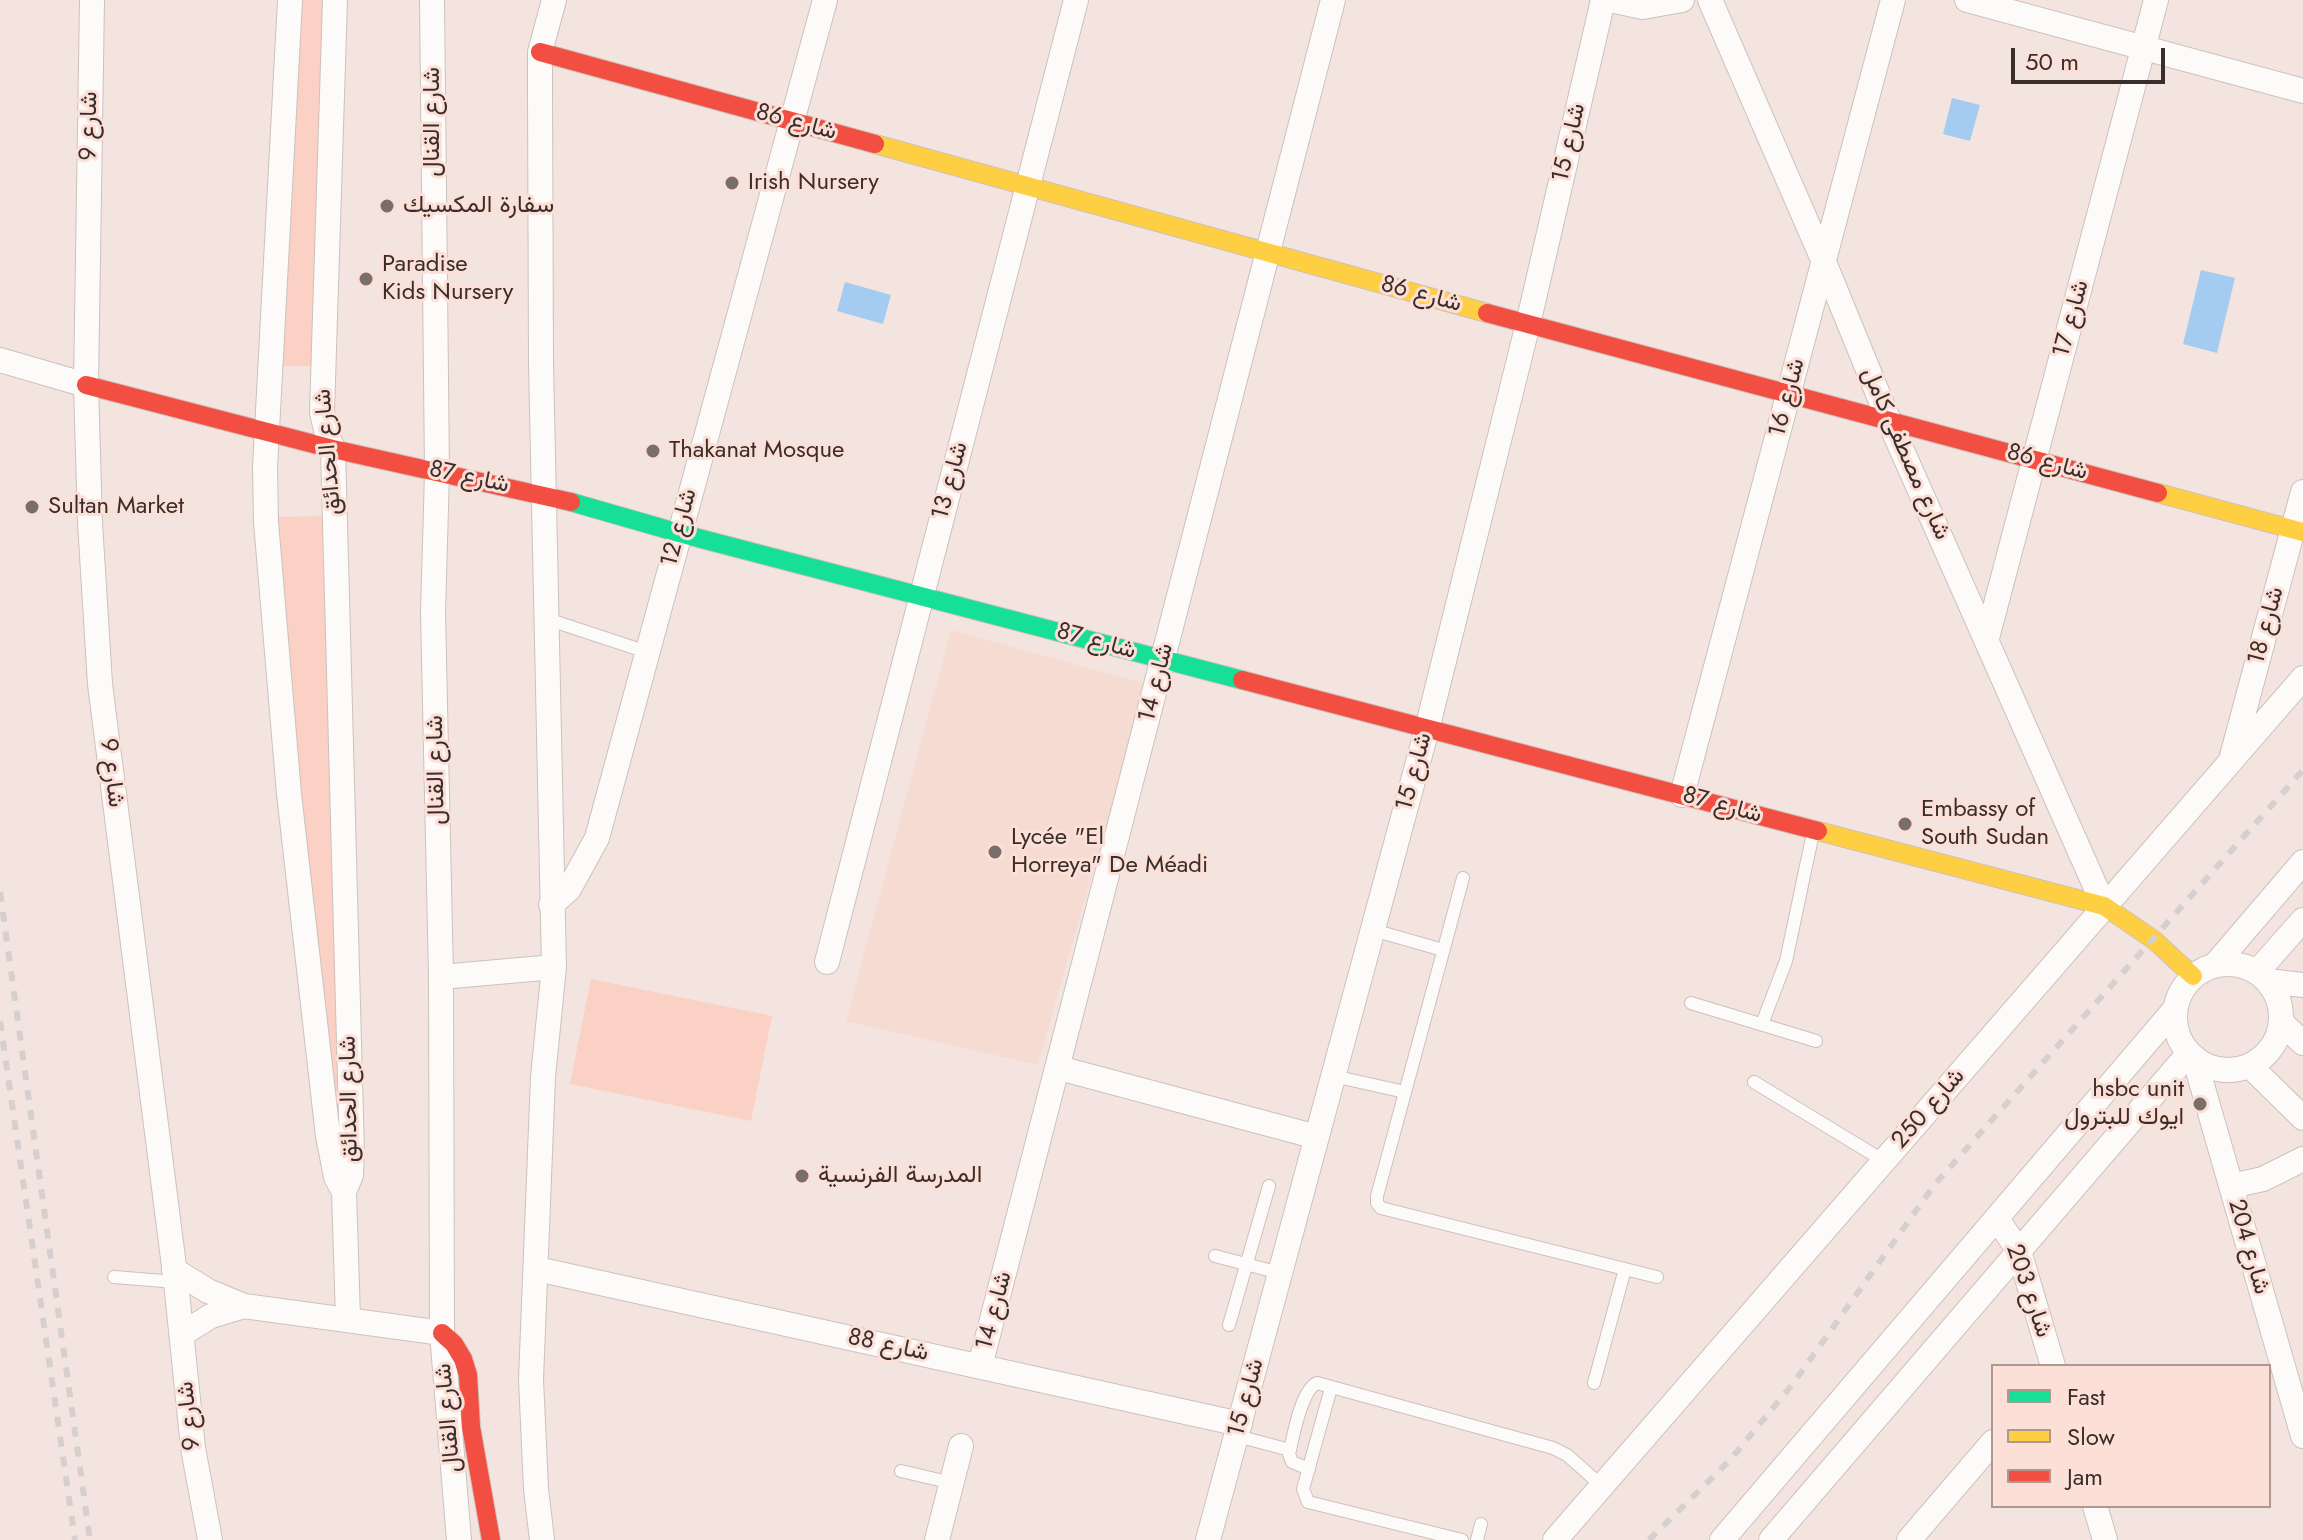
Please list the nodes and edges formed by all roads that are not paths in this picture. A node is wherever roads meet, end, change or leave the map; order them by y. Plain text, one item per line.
1 (92, 0) edge
2 (290, 0) edge
3 (335, 0) edge
4 (432, 0) edge
5 (554, 0) edge
6 (825, 0) edge
7 (1076, 0) edge
8 (1333, 0) edge
9 (1603, 0) edge
10 (1610, 0) edge
11 (1682, 0) edge
12 (1710, 0) edge
13 (1893, 0) edge
14 (1967, 0) edge
15 (2156, 0) edge
16 (2144, 47) junction
17 (540, 52) junction
18 (2303, 91) edge
19 (794, 122) junction
20 (1028, 186) junction
21 (1268, 253) junction
22 (1824, 262) junction
23 (1528, 324) junction
24 (0, 360) edge
25 (86, 385) junction
26 (1789, 394) junction
27 (1889, 421) junction
28 (267, 430) junction
29 (333, 449) junction
30 (2034, 460) junction
31 (437, 472) junction
32 (2303, 492) edge
33 (545, 494) junction
34 (2298, 531) edge
35 (679, 533) junction
36 (921, 596) junction
37 (547, 619) junction
38 (1987, 638) junction
39 (647, 652) junction
40 (1163, 660) junction
41 (2303, 678) edge
42 (1427, 729) junction
43 (2231, 761) junction
44 (1682, 795) junction
45 (1813, 830) junction
46 (2303, 862) edge
47 (1463, 878) dead end
48 (551, 905) junction
49 (2104, 906) junction
50 (2303, 920) edge
51 (1373, 930) junction
52 (1443, 950) junction
53 (827, 962) dead end
54 (554, 967) junction
55 (2204, 970) junction
56 (2263, 976) junction
57 (441, 977) junction
58 (2303, 985) edge
59 (1691, 1003) dead end
60 (2175, 1009) junction
61 (2282, 1023) junction
62 (1762, 1024) junction
63 (1816, 1041) dead end
64 (2303, 1043) edge
65 (2192, 1055) junction
66 (2250, 1066) junction
67 (1059, 1068) junction
68 (1333, 1076) junction
69 (1754, 1082) dead end
70 (1405, 1092) junction
71 (2303, 1118) edge
72 (1317, 1137) junction
73 (2303, 1159) edge
74 (1884, 1161) junction
75 (1269, 1186) dead end
76 (2231, 1186) junction
77 (344, 1192) junction
78 (1997, 1219) junction
79 (2019, 1251) junction
80 (1215, 1256) dead end
81 (1246, 1264) junction
82 (537, 1269) junction
83 (1625, 1269) junction
84 (1280, 1273) junction
85 (175, 1276) junction
86 (114, 1277) dead end
87 (1657, 1277) dead end
88 (244, 1306) junction
89 (348, 1318) junction
90 (1229, 1325) dead end
91 (442, 1333) junction
92 (182, 1334) junction
93 (2052, 1364) edge
94 (980, 1366) junction
95 (1594, 1383) dead end
96 (1331, 1388) junction
97 (1238, 1430) junction
98 (2303, 1436) edge
99 (1991, 1444) edge
100 (961, 1446) dead end
101 (1290, 1450) junction
102 (1309, 1469) junction
103 (901, 1471) dead end
104 (952, 1483) junction
105 (1602, 1486) junction
106 (2096, 1508) edge
107 (1481, 1524) dead end
108 (210, 1540) edge
109 (459, 1540) edge
110 (491, 1540) edge
111 (542, 1540) edge
112 (937, 1540) edge
113 (1208, 1540) edge
114 (1462, 1540) edge
115 (1477, 1540) edge
116 (1555, 1540) edge
117 (1722, 1540) edge
118 (1771, 1540) edge
119 (1909, 1540) edge
120 (2105, 1540) edge

1 - 25 street, شارع 9
2 - 28 street, شارع الحدائق
3 - 29 street, شارع الحدائق
4 - 31 street, شارع القنال
5 - 17 street
6 - 19 street, شارع 12
7 - 20 street, شارع 13
8 - 21 street, شارع 14
9 - 23 street, شارع 15
10 - 11 street
12 - 22 street, شارع مصطفى كامل
13 - 22 street, شارع 16
14 - 16 street
15 - 16 street, شارع 17
16 - 18 street
16 - 30 street, شارع 17
17 - 19 street, شارع 86
17 - 33 street
19 - 20 street, شارع 86
19 - 35 street, شارع 12
20 - 21 street, شارع 86
20 - 36 street, شارع 13
21 - 23 street, شارع 86
21 - 40 street, شارع 14
22 - 26 street, شارع 16
22 - 27 street, شارع مصطفى كامل
23 - 26 street, شارع 86
23 - 42 street, شارع 15
24 - 25 street
25 - 28 street, شارع 87
25 - 85 street, شارع 9
26 - 27 street, شارع 86
26 - 44 street, شارع 16
27 - 30 street, شارع 86
27 - 38 street, شارع مصطفى كامل
28 - 29 street, شارع 87
28 - 77 street, شارع الحدائق
29 - 31 street, شارع 87
29 - 77 street, شارع الحدائق
30 - 34 street, شارع 86
30 - 38 street, شارع 17
31 - 33 street, شارع 87
31 - 57 street, شارع القنال
32 - 34 street, شارع 18
33 - 35 street, شارع 87
33 - 37 street
34 - 43 street, شارع 18
35 - 36 street, شارع 87
35 - 39 street, شارع 12
36 - 40 street, شارع 87
36 - 53 street, شارع 13
37 - 39 lane
37 - 48 street
38 - 49 street, شارع مصطفى كامل
39 - 48 street, شارع 12
40 - 42 street, شارع 87
40 - 67 street, شارع 14
41 - 43 street, شارع 250
42 - 44 street, شارع 87
42 - 51 street, شارع 15
43 - 49 street, شارع 250
44 - 45 street, شارع 87
45 - 49 street, شارع 87
45 - 62 lane
46 - 55 street
47 - 52 lane
48 - 54 street
49 - 55 street, شارع 87
49 - 74 street, شارع 250
50 - 56 street
51 - 52 lane
51 - 68 street, شارع 15
52 - 70 lane
54 - 57 street
54 - 82 street
55 - 56 street
55 - 60 street
56 - 58 street
56 - 61 street
57 - 91 street, شارع القنال
59 - 62 lane
60 - 65 street
60 - 78 street
61 - 64 street
61 - 66 street
62 - 63 lane
65 - 66 street
65 - 76 street, شارع 204
65 - 79 street
66 - 71 street
67 - 72 street
67 - 94 street, شارع 14
68 - 70 lane
68 - 72 street, شارع 15
69 - 74 lane
70 - 83 lane
72 - 84 street, شارع 15
73 - 76 street
74 - 105 street, شارع 250
75 - 81 lane
76 - 98 street, شارع 204
77 - 89 street
78 - 79 street, شارع 203
78 - 117 street
79 - 93 street, شارع 203
79 - 118 street
80 - 81 lane
81 - 84 lane
81 - 90 lane
82 - 94 street, شارع 88
82 - 111 street
83 - 87 lane
83 - 95 lane
84 - 97 street, شارع 15
85 - 86 lane
85 - 88 street
85 - 92 street, شارع 9
88 - 89 street
88 - 92 street
89 - 91 street
91 - 109 street, شارع القنال
91 - 110 street
92 - 108 street, شارع 9
94 - 97 street, شارع 88
96 - 101 lane
96 - 102 lane
96 - 105 lane
97 - 101 lane
97 - 113 street, شارع 15
99 - 119 street
100 - 104 street
101 - 102 lane
102 - 114 lane
103 - 104 lane
104 - 112 street
105 - 116 street, شارع 250
106 - 120 street
107 - 115 lane

